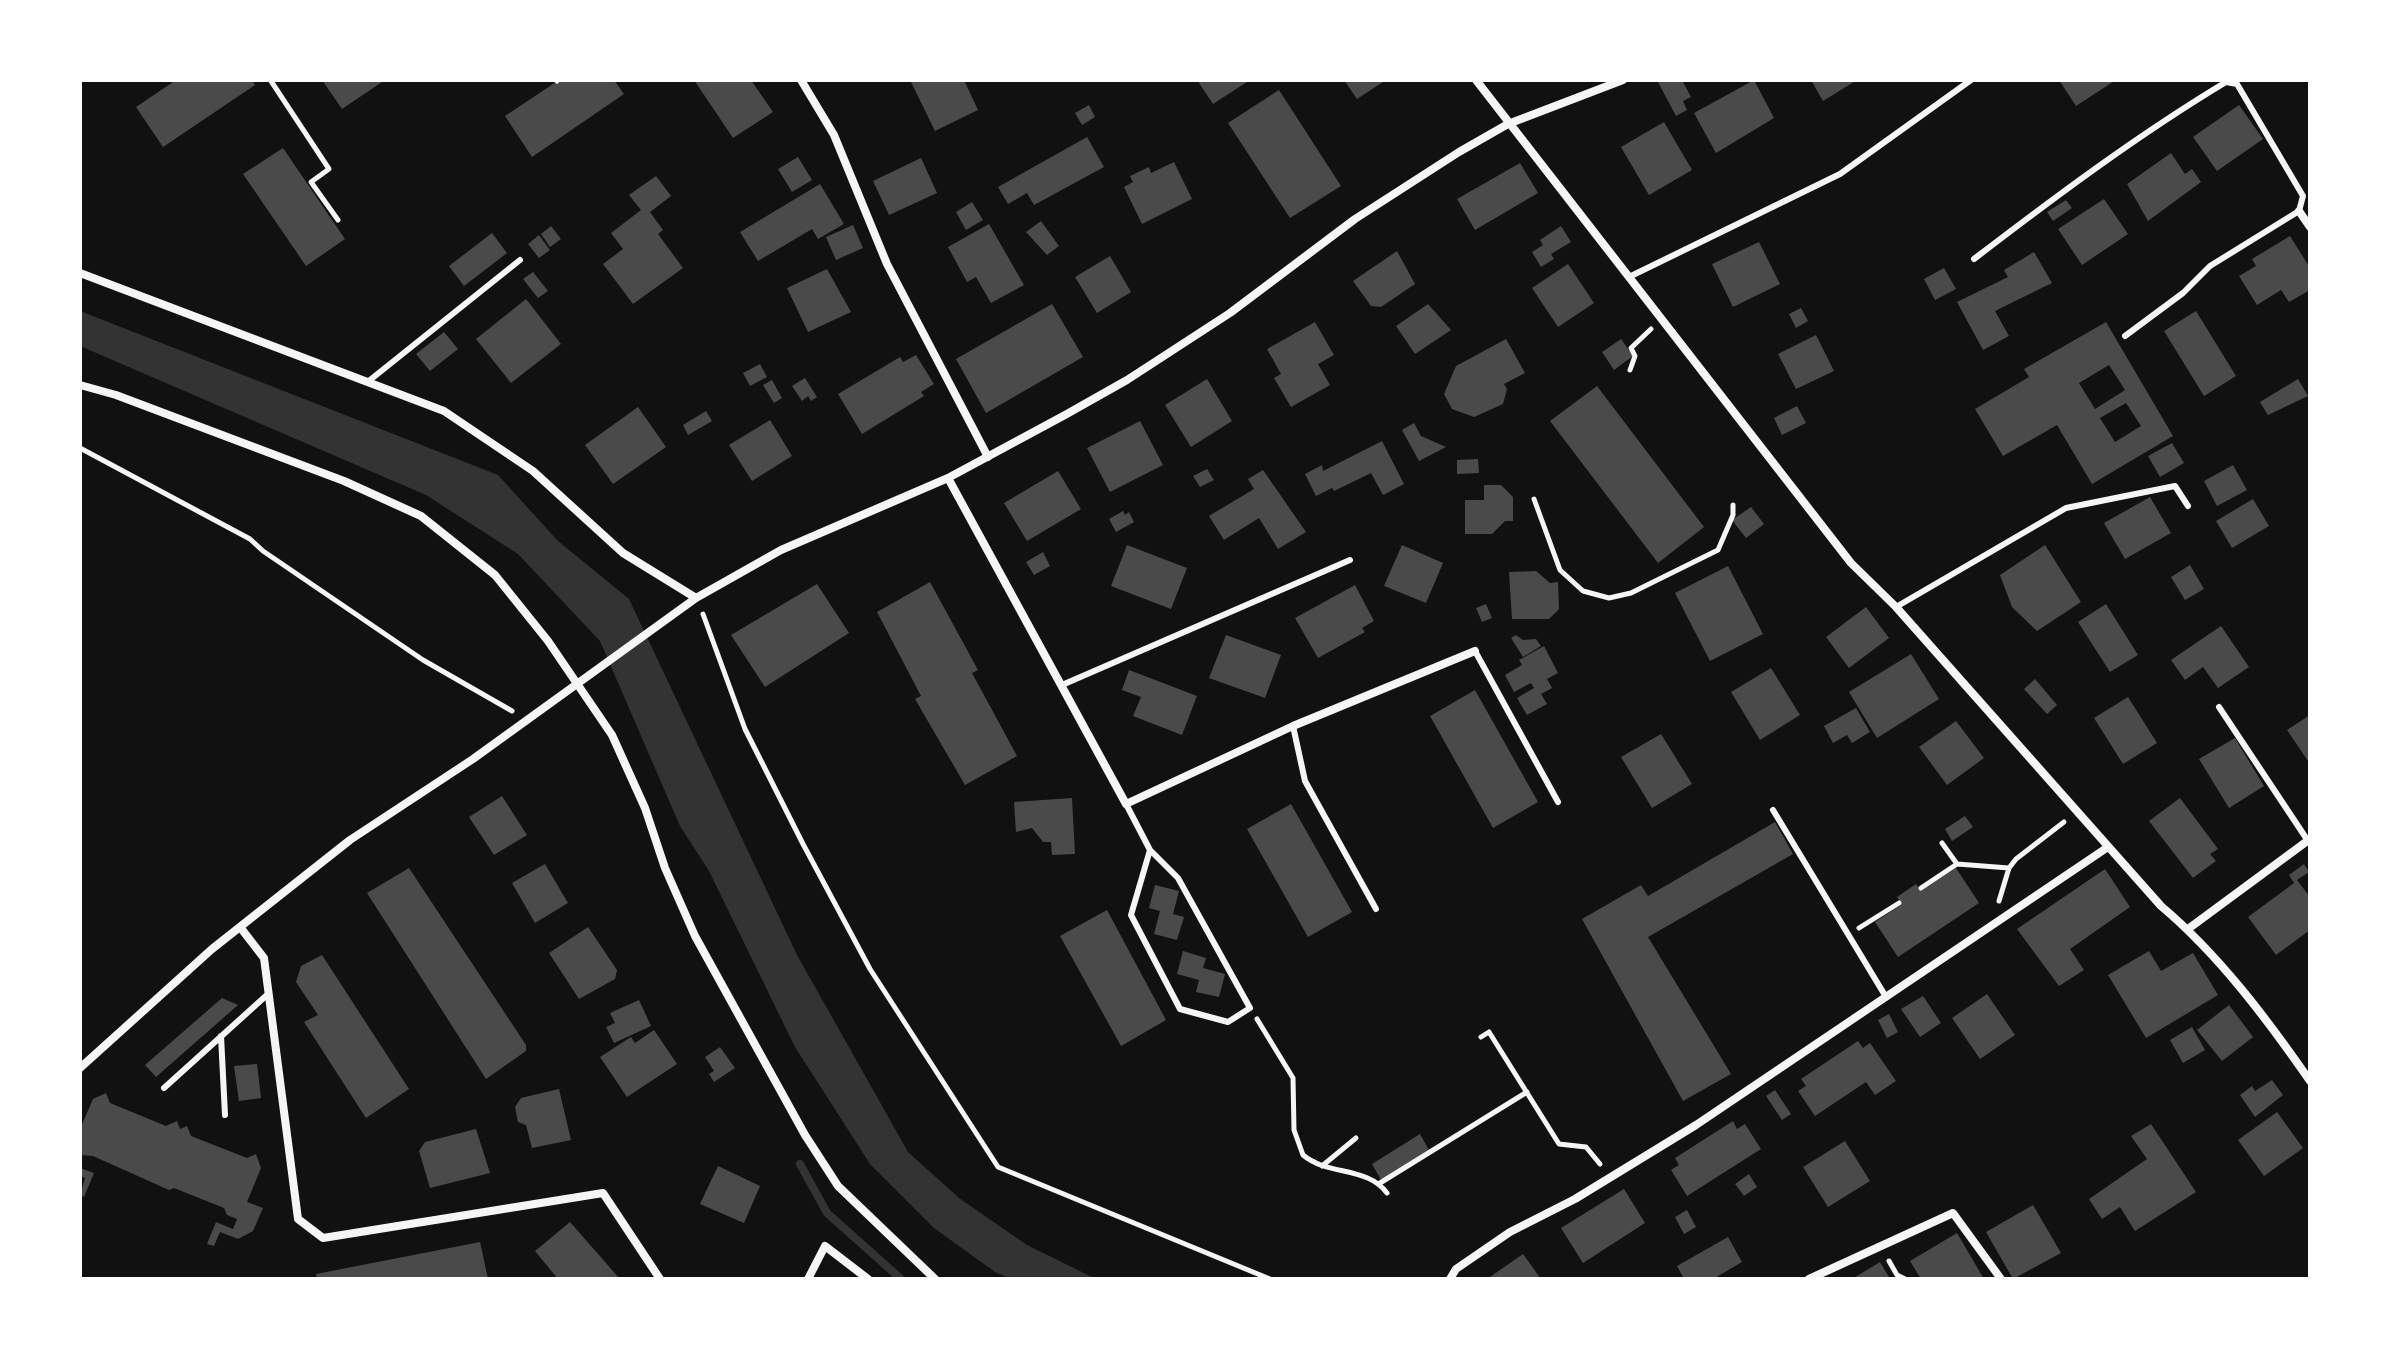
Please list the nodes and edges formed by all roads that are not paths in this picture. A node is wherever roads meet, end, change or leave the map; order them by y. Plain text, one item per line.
1 (801, 80) edge
2 (1476, 80) edge
3 (1623, 80) edge
4 (1971, 80) edge
5 (1508, 124) junction
6 (2299, 211) junction
7 (2310, 227) edge
8 (1974, 259) dead end
9 (520, 260) dead end
10 (80, 273) edge
11 (1631, 276) junction
12 (2125, 336) dead end
13 (370, 380) junction
14 (80, 385) edge
15 (988, 457) junction
16 (948, 478) junction
17 (2188, 506) dead end
18 (1350, 560) dead end
19 (696, 598) junction
20 (1896, 607) junction
21 (1475, 651) joint
22 (576, 683) junction
23 (1062, 685) junction
24 (2219, 707) dead end
25 (1293, 726) junction
26 (1558, 802) dead end
27 (1126, 804) junction
28 (1773, 810) dead end
29 (2309, 840) edge
30 (2108, 847) junction
31 (1150, 850) junction
32 (1376, 909) dead end
33 (240, 927) junction
34 (2188, 929) junction
35 (268, 994) junction
36 (1886, 997) junction
37 (221, 1036) junction
38 (80, 1068) edge
39 (2310, 1081) edge
40 (164, 1088) dead end
41 (225, 1115) dead end
42 (660, 1279) edge
43 (808, 1279) edge
44 (868, 1279) edge
45 (935, 1279) edge
46 (1450, 1279) edge
47 (1809, 1279) edge
48 (2001, 1279) edge

1 - 15 street
2 - 5 street
3 - 5 street
4 - 11 lane
5 - 11 street
5 - 15 street
6 - 7 street
6 - 8 lane
6 - 12 lane
9 - 13 lane
10 - 13 street
11 - 20 street
13 - 19 street
14 - 22 street
15 - 16 street
16 - 19 street
16 - 23 street
17 - 20 lane
18 - 23 lane
19 - 22 street
20 - 30 street
21 - 25 street
21 - 26 lane
22 - 33 street
22 - 45 street
23 - 27 street
24 - 29 lane
25 - 27 street
25 - 32 lane
27 - 31 lane
28 - 36 lane
29 - 34 street
30 - 34 street
30 - 36 street
31 - 31 lane
33 - 35 street
33 - 38 street
34 - 39 street
35 - 37 lane
35 - 42 street
36 - 46 street
37 - 40 lane
37 - 41 lane
43 - 44 street
47 - 48 street

